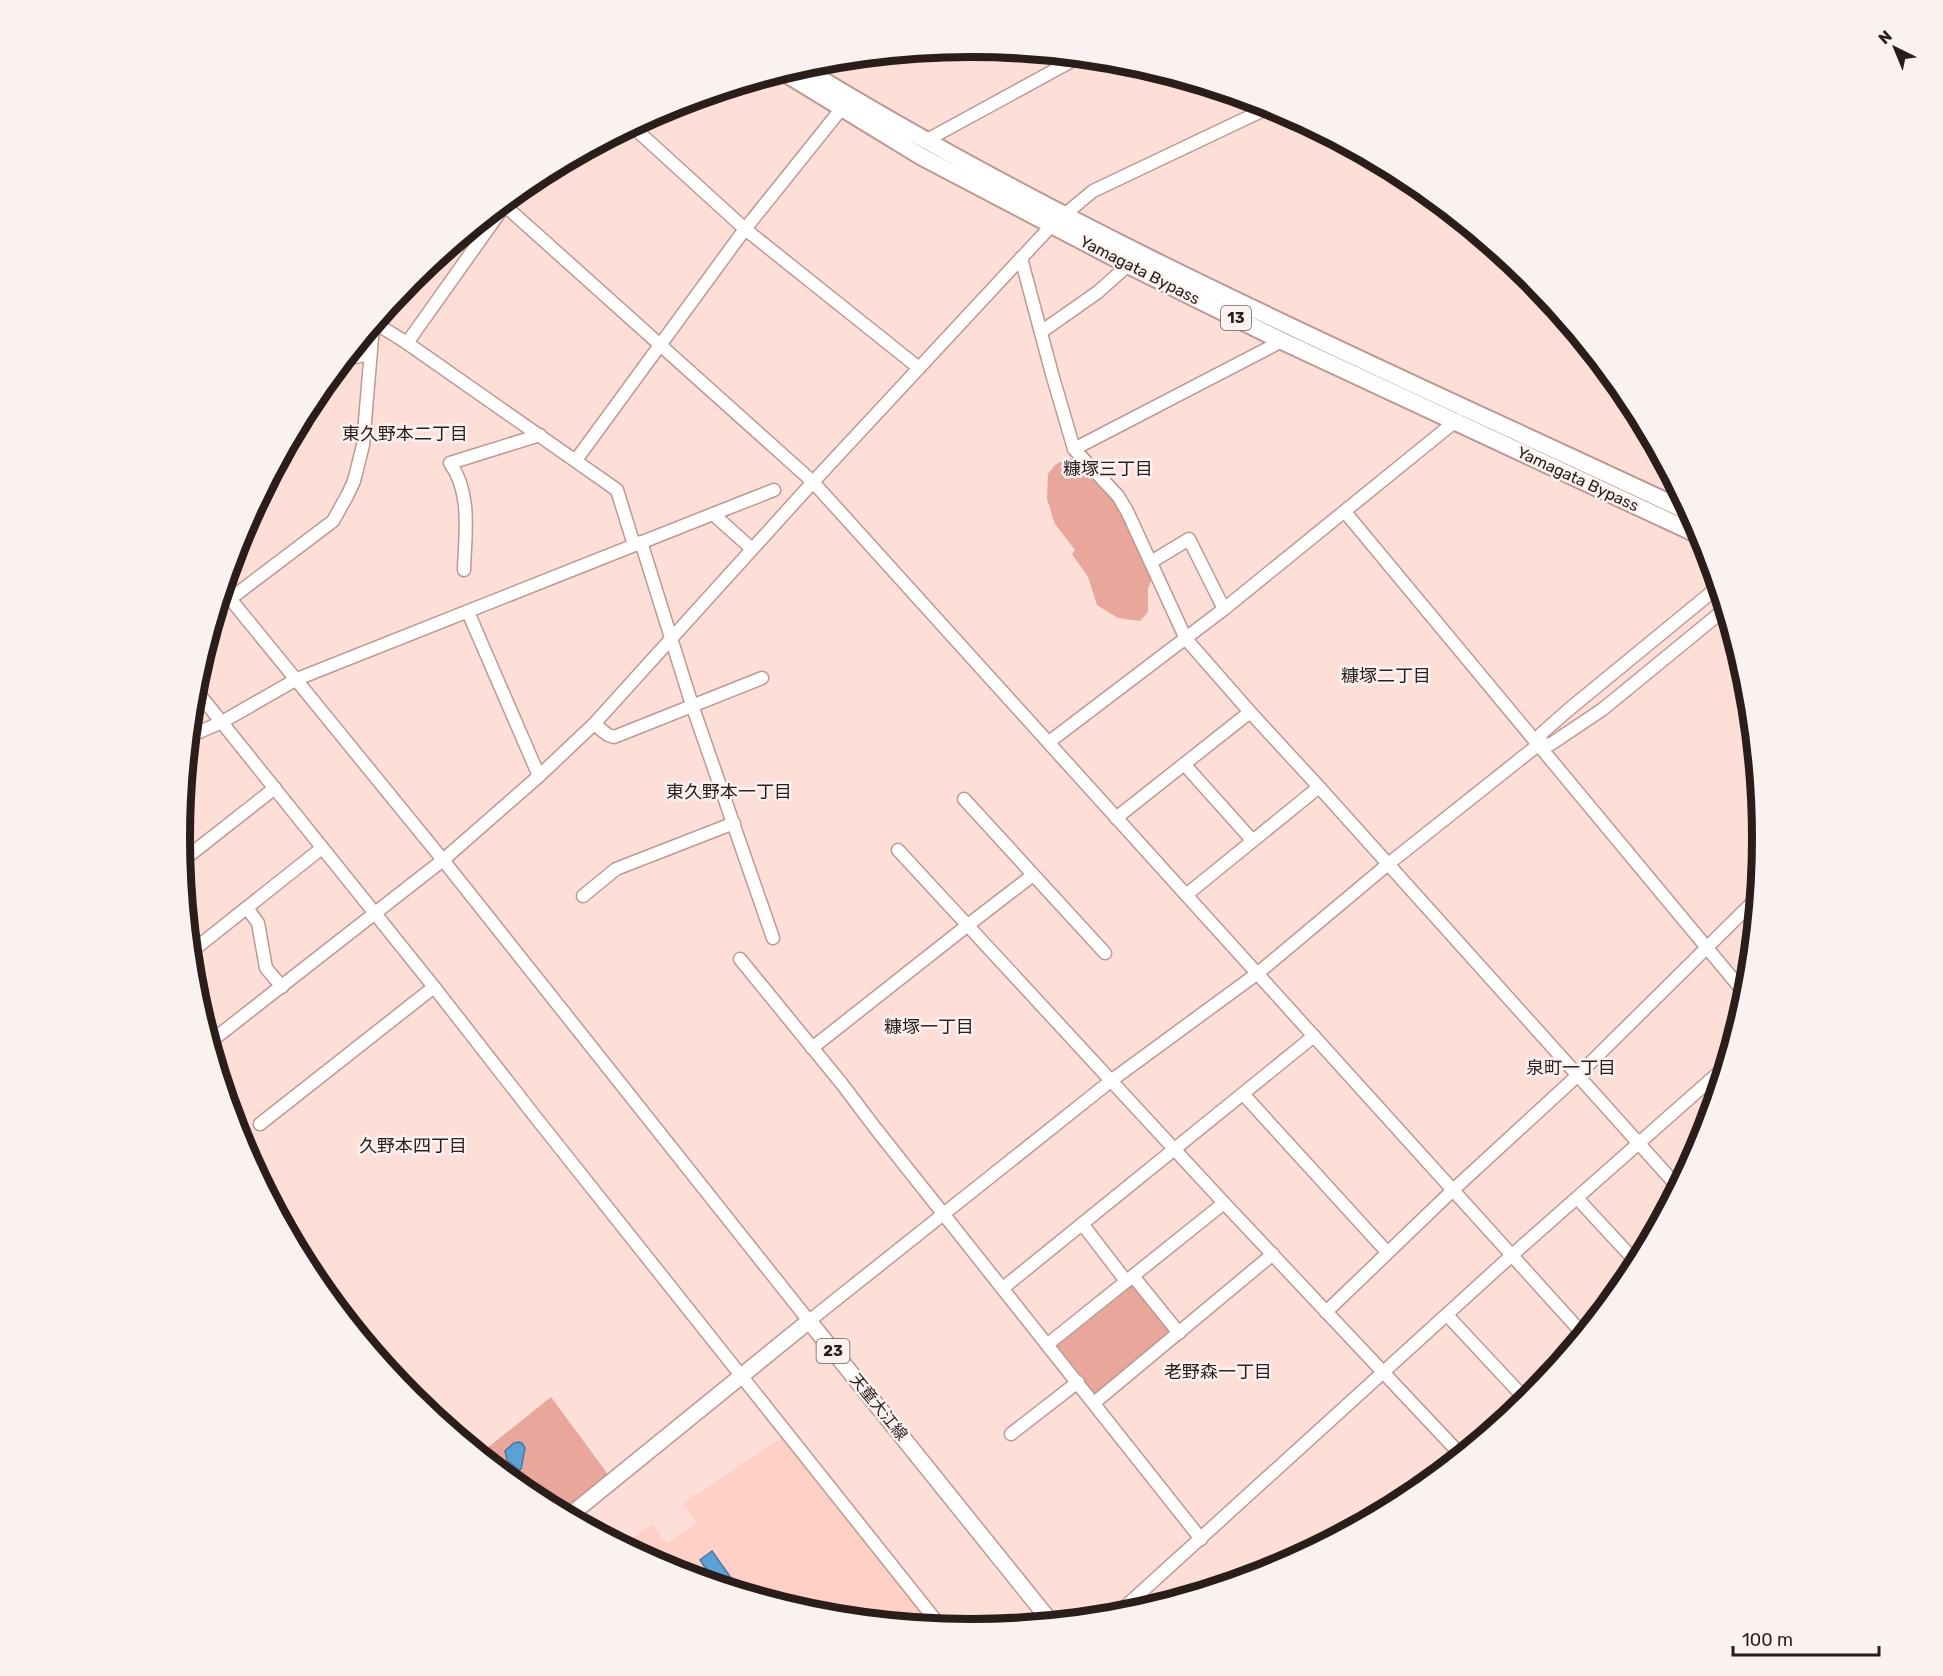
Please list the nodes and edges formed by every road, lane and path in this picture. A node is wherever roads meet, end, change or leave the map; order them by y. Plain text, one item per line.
1 (1067, 63) edge
2 (812, 74) edge
3 (793, 78) edge
4 (842, 108) junction
5 (1259, 112) edge
6 (639, 132) edge
7 (927, 140) junction
8 (512, 207) edge
9 (1058, 220) junction
10 (745, 229) junction
11 (479, 232) edge
12 (1021, 258) junction
13 (1128, 265) junction
14 (380, 328) edge
15 (1041, 332) junction
16 (372, 338) edge
17 (1282, 341) junction
18 (407, 343) junction
19 (661, 346) junction
20 (370, 354) junction
21 (357, 357) edge
22 (919, 368) junction
23 (1456, 420) junction
24 (540, 435) junction
25 (1074, 449) junction
26 (576, 460) junction
27 (813, 483) junction
28 (774, 490) dead end
29 (1678, 507) edge
30 (1345, 512) junction
31 (713, 514) junction
32 (1689, 530) edge
33 (638, 544) junction
34 (752, 549) junction
35 (1151, 562) junction
36 (464, 570) dead end
37 (1713, 592) edge
38 (230, 593) edge
39 (229, 597) edge
40 (1224, 609) junction
41 (468, 612) junction
42 (1719, 614) edge
43 (672, 639) junction
44 (1186, 639) junction
45 (762, 678) dead end
46 (297, 679) junction
47 (204, 699) edge
48 (692, 705) junction
49 (1250, 712) junction
50 (222, 722) junction
51 (594, 724) junction
52 (198, 733) edge
53 (1049, 742) junction
54 (1538, 745) junction
55 (1184, 764) junction
56 (539, 776) junction
57 (1318, 787) junction
58 (275, 788) junction
59 (964, 799) dead end
60 (1116, 818) junction
61 (734, 823) junction
62 (1252, 840) junction
63 (322, 848) junction
64 (898, 850) dead end
65 (191, 854) edge
66 (443, 861) junction
67 (1387, 865) junction
68 (1034, 875) junction
69 (1186, 895) junction
70 (583, 896) dead end
71 (1749, 905) edge
72 (247, 908) junction
73 (374, 914) junction
74 (968, 925) junction
75 (772, 938) dead end
76 (198, 946) edge
77 (1706, 947) junction
78 (1105, 953) dead end
79 (740, 959) dead end
80 (1258, 973) junction
81 (1738, 985) edge
82 (282, 987) junction
83 (434, 987) junction
84 (1314, 1036) junction
85 (216, 1037) edge
86 (812, 1048) junction
87 (1577, 1076) junction
88 (1715, 1076) edge
89 (1112, 1080) junction
90 (1244, 1095) junction
91 (260, 1124) dead end
92 (1639, 1143) junction
93 (1175, 1150) junction
94 (1673, 1181) edge
95 (1453, 1190) junction
96 (1577, 1198) junction
97 (1224, 1203) junction
98 (944, 1215) junction
99 (1083, 1225) junction
100 (1387, 1252) junction
101 (1273, 1254) junction
102 (1511, 1256) junction
103 (1631, 1256) edge
104 (1130, 1279) junction
105 (1003, 1288) junction
106 (1326, 1312) junction
107 (1447, 1315) junction
108 (809, 1321) junction
109 (1578, 1329) edge
110 (1179, 1333) junction
111 (1048, 1344) junction
112 (1384, 1373) junction
113 (742, 1376) junction
114 (1078, 1382) junction
115 (1520, 1394) edge
116 (1094, 1403) junction
117 (1011, 1434) dead end
118 (1456, 1450) edge
119 (576, 1511) edge
120 (1201, 1539) junction
121 (1130, 1603) edge
122 (1046, 1615) edge
123 (933, 1618) edge

1 - 7 street
2 - 7 highway, Yamagata Bypass / 13
3 - 4 highway, Yamagata Bypass / 13
4 - 9 highway, Yamagata Bypass / 13
4 - 10 street
5 - 9 street
6 - 10 street
7 - 9 highway, Yamagata Bypass / 13
8 - 19 street
9 - 12 street
9 - 13 highway, Yamagata Bypass / 13
9 - 29 highway, Yamagata Bypass / 13
10 - 19 street
10 - 22 street
11 - 18 street
12 - 15 street
12 - 22 street
13 - 15 street
13 - 17 highway, Yamagata Bypass / 13
14 - 18 street
15 - 25 street
16 - 20 street
17 - 23 highway, Yamagata Bypass / 13
17 - 25 street
18 - 24 street
19 - 26 street
19 - 27 street
20 - 21 street
20 - 38 street
22 - 27 street
23 - 30 street
23 - 32 highway, Yamagata Bypass / 13
24 - 26 street
24 - 36 street
25 - 35 street
26 - 33 street
27 - 34 street
27 - 53 street
28 - 31 street
30 - 40 street
30 - 54 street
31 - 33 street
31 - 34 street
33 - 41 street
33 - 43 street
34 - 43 street
35 - 40 street
35 - 44 street
37 - 54 street
39 - 46 street
40 - 44 street
41 - 46 street
41 - 56 street
42 - 54 street
43 - 48 street
43 - 51 street
44 - 49 street
44 - 53 street
45 - 48 street
46 - 50 street
46 - 66 street
47 - 50 street
48 - 51 street
48 - 61 street
49 - 55 street
49 - 57 street
50 - 52 street
50 - 58 street
51 - 56 street
53 - 60 street
54 - 67 street
54 - 77 street
55 - 60 street
55 - 62 street
56 - 66 street
57 - 62 street
57 - 67 street
58 - 63 street
58 - 65 street
59 - 68 street
60 - 69 street
61 - 70 street
61 - 75 street
62 - 69 street
63 - 72 street
63 - 73 street
64 - 74 street
66 - 73 street
66 - 108 street
67 - 80 street
67 - 87 street
68 - 74 street
68 - 78 street
69 - 80 street
71 - 77 street
72 - 76 street
72 - 82 street
73 - 82 street
73 - 83 street
74 - 86 street
74 - 89 street
77 - 81 street
77 - 87 street
79 - 86 street
80 - 84 street
80 - 89 street
82 - 85 street
83 - 91 street
83 - 113 street
84 - 90 street
84 - 95 street
86 - 98 street
87 - 92 street
87 - 95 street
88 - 92 street
89 - 93 street
89 - 98 street
90 - 93 street
90 - 100 street
92 - 94 street
92 - 96 street
93 - 97 street
93 - 99 street
95 - 100 street
95 - 102 street
96 - 102 street
96 - 103 street
97 - 101 street
97 - 104 street
98 - 105 street
98 - 108 street
99 - 104 street
99 - 105 street
100 - 106 street
101 - 106 street
101 - 110 street
102 - 107 street
102 - 109 street
104 - 110 street
104 - 111 street
105 - 111 street
106 - 112 street
107 - 112 street
107 - 115 street
108 - 113 main road, 23
108 - 122 main road, 天童大江線 / 23
110 - 116 street
111 - 114 street
112 - 118 street
112 - 120 street
113 - 119 main road, 23
113 - 123 street
114 - 116 street
114 - 117 street
116 - 120 street
120 - 121 street

